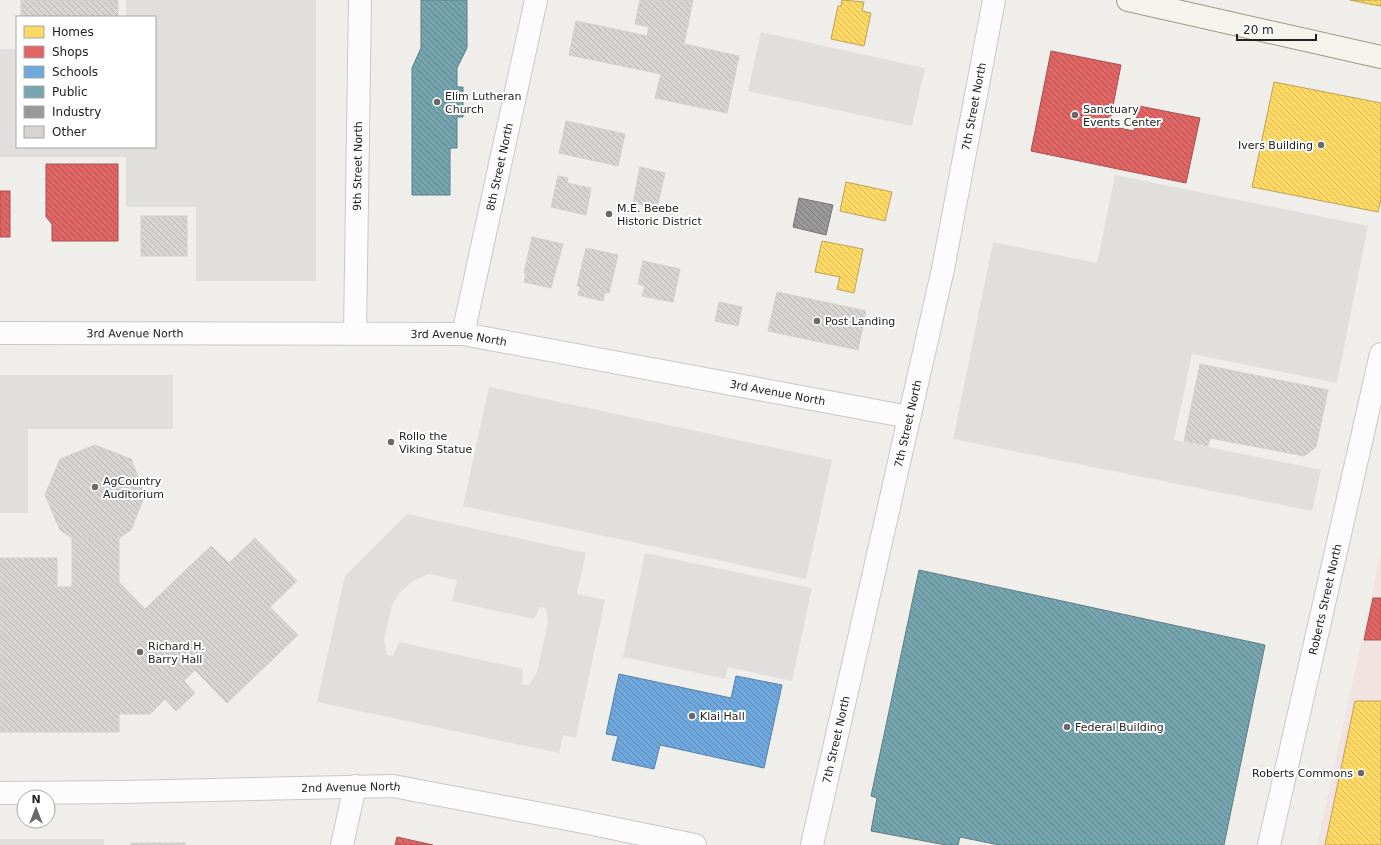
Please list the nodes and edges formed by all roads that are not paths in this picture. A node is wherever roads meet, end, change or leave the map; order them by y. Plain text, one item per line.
1 (360, 0) edge
2 (536, 0) edge
3 (994, 0) edge
4 (1128, 0) edge
5 (1381, 57) edge
6 (0, 333) edge
7 (355, 333) junction
8 (463, 334) junction
9 (1381, 354) edge
10 (909, 417) junction
11 (355, 786) junction
12 (0, 793) edge
13 (342, 845) edge
14 (695, 845) edge
15 (812, 845) edge
16 (1268, 845) edge

1 - 7 street, 9th Street North
2 - 8 street, 8th Street North
3 - 10 street, 7th Street North
4 - 5 street
6 - 7 street, 3rd Avenue North
7 - 8 street, 3rd Avenue North
8 - 10 street, 3rd Avenue North
9 - 16 street, Roberts Street North
10 - 15 street, 7th Street North
11 - 12 street, 2nd Avenue North
11 - 13 street
11 - 14 street, 2nd Avenue North

